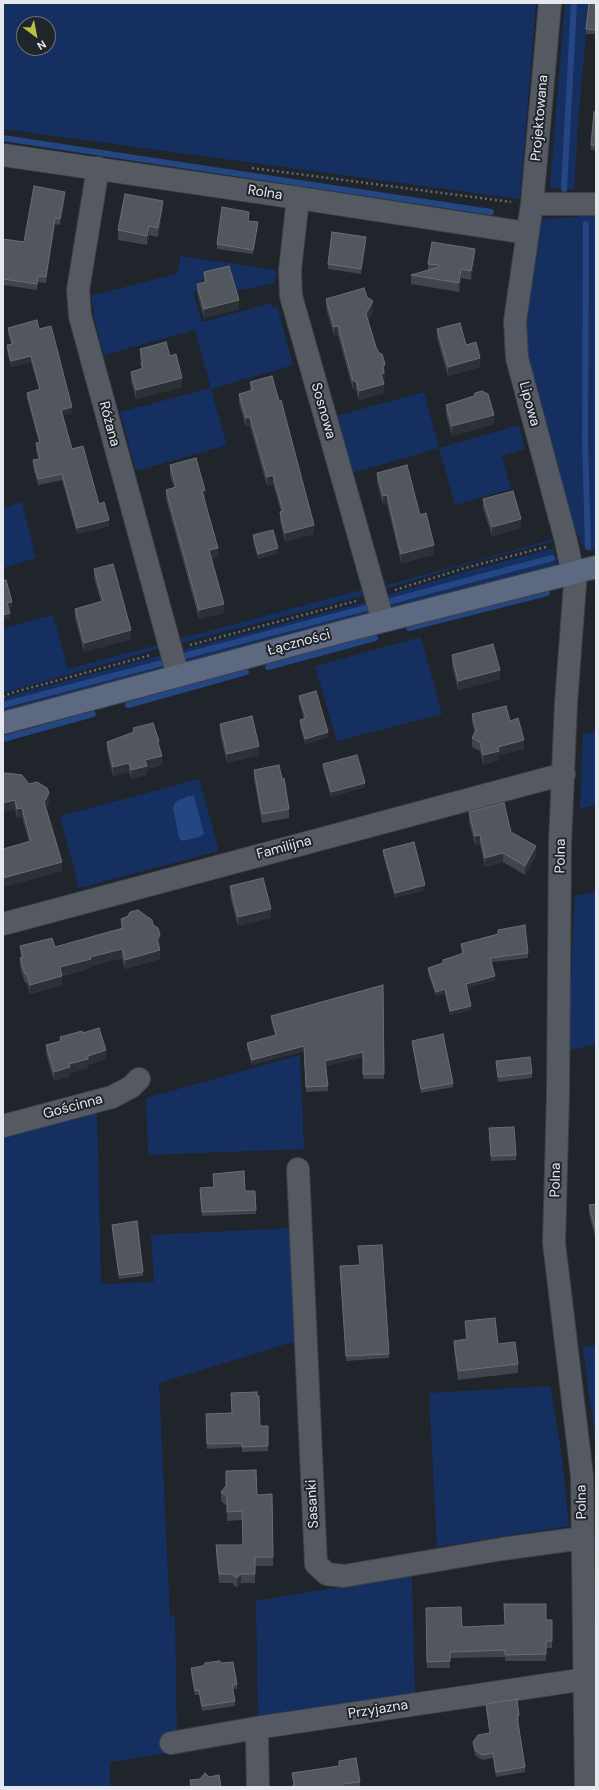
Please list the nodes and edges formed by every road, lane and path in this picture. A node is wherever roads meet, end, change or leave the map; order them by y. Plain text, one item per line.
1 (550, 3) edge
2 (3, 154) edge
3 (245, 167) dead end
4 (98, 168) junction
5 (298, 198) junction
6 (532, 204) junction
7 (596, 204) edge
8 (527, 233) junction
9 (548, 547) dead end
10 (596, 567) edge
11 (573, 572) junction
12 (376, 596) junction
13 (383, 622) junction
14 (171, 650) junction
15 (178, 676) junction
16 (3, 697) edge
17 (3, 723) edge
18 (564, 774) junction
19 (3, 924) edge
20 (139, 1079) dead end
21 (3, 1126) edge
22 (298, 1169) dead end
23 (583, 1538) junction
24 (586, 1679) junction
25 (257, 1739) dead end
26 (171, 1743) dead end
27 (258, 1787) edge
28 (586, 1787) edge

1 - 6 street, Projektowana
2 - 4 street, Rolna
3 - 6 path
4 - 5 street, Rolna
4 - 14 street, Różana
5 - 8 street, Rolna
5 - 12 street, Sosnowa
6 - 7 street
6 - 8 street, Projektowana
8 - 11 street, Lipowa
9 - 12 path
10 - 11 street, Łączności
11 - 13 street, Łączności
11 - 18 street, Polna
12 - 13 street, Sosnowa
12 - 14 path
13 - 15 street, Łączności
14 - 15 street, Różana
14 - 16 path
15 - 17 street, Łączności
18 - 19 street, Familijna
18 - 23 street, Polna
20 - 21 street, Gościnna
22 - 23 street, Sasanki
23 - 24 street, Polna
24 - 26 street, Przyjazna
24 - 28 street, Polna
25 - 27 street

